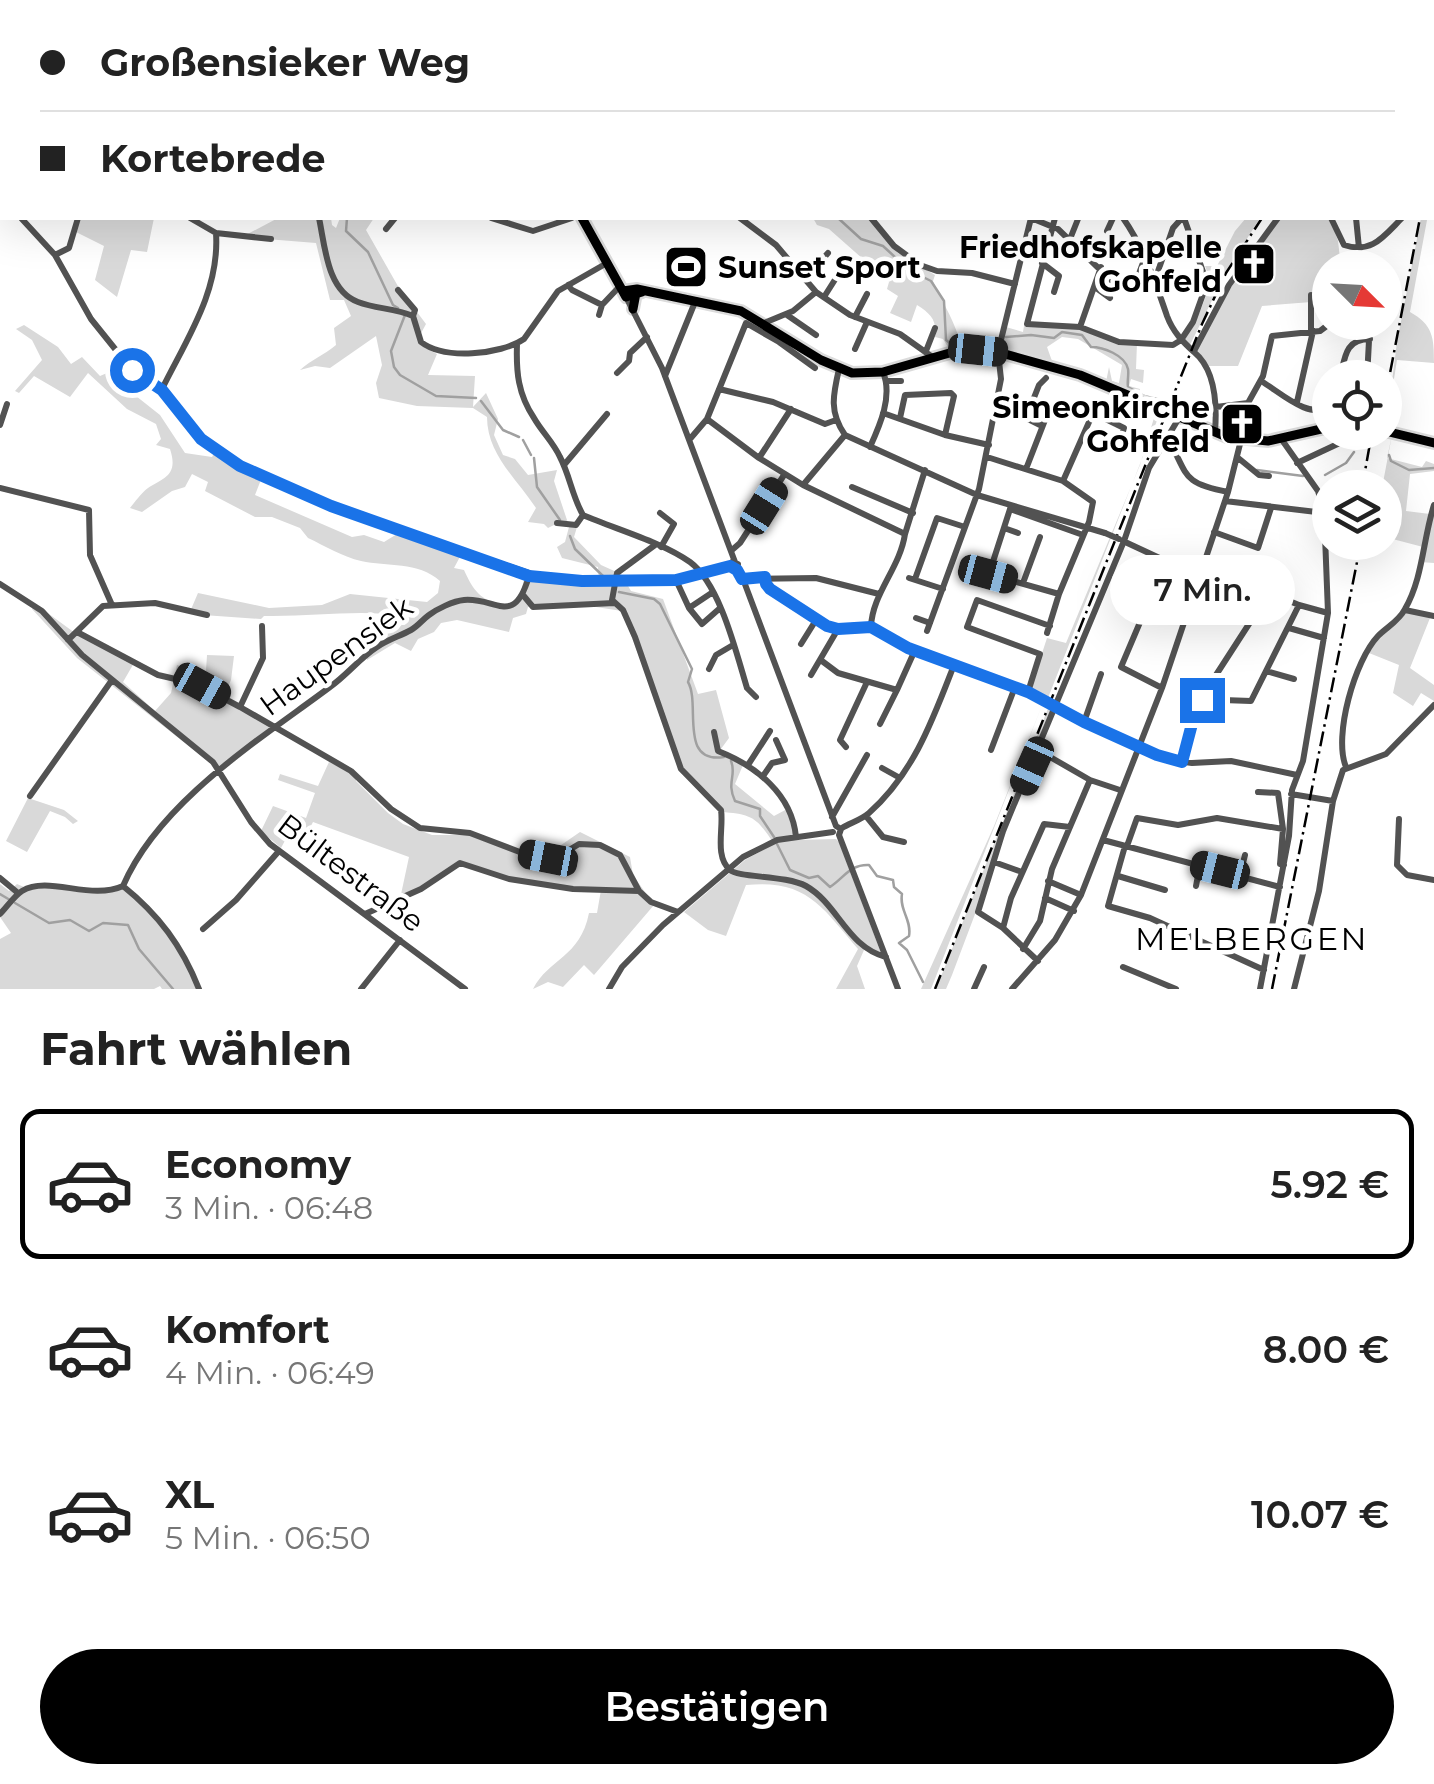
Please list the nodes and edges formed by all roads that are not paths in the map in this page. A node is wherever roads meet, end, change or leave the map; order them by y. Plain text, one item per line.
1 (23, 220) edge
2 (77, 220) edge
3 (193, 220) edge
4 (319, 220) edge
5 (393, 220) edge
6 (498, 220) edge
7 (566, 220) edge
8 (583, 220) edge
9 (743, 220) edge
10 (873, 220) edge
11 (1031, 220) edge
12 (1078, 220) edge
13 (1112, 220) edge
14 (1124, 220) edge
15 (1181, 220) edge
16 (1184, 220) edge
17 (1277, 220) edge
18 (1332, 220) edge
19 (1356, 220) edge
20 (1400, 220) edge
21 (1054, 221) edge
22 (386, 229) dead end
23 (1108, 230) dead end
24 (216, 233) junction
25 (271, 239) dead end
26 (1070, 239) junction
27 (1358, 249) junction
28 (828, 253) dead end
29 (55, 255) junction
30 (1145, 258) junction
31 (607, 262) junction
32 (1042, 263) junction
33 (842, 267) dead end
34 (1101, 267) junction
35 (805, 278) junction
36 (1155, 278) junction
37 (568, 284) junction
38 (1015, 284) junction
39 (1117, 286) dead end
40 (1094, 287) junction
41 (1134, 287) dead end
42 (398, 290) dead end
43 (630, 292) junction
44 (1054, 292) dead end
45 (867, 294) dead end
46 (819, 295) junction
47 (1110, 298) dead end
48 (696, 300) junction
49 (602, 305) junction
50 (632, 310) joint
51 (408, 314) junction
52 (598, 315) dead end
53 (787, 315) junction
54 (855, 317) junction
55 (867, 322) junction
56 (764, 323) junction
57 (1080, 327) junction
58 (935, 328) dead end
59 (1312, 332) joint
60 (816, 335) dead end
61 (647, 337) junction
62 (1181, 340) junction
63 (517, 344) junction
64 (801, 348) junction
65 (855, 349) dead end
66 (998, 352) junction
67 (1194, 352) junction
68 (929, 354) junction
69 (839, 369) junction
70 (618, 374) dead end
71 (666, 376) junction
72 (885, 376) junction
73 (1046, 378) dead end
74 (901, 380) dead end
75 (1261, 381) junction
76 (718, 389) junction
77 (162, 390) junction
78 (1297, 402) junction
79 (7, 404) dead end
80 (1216, 407) junction
81 (1068, 408) dead end
82 (792, 409) junction
83 (1312, 410) edge
84 (996, 411) junction
85 (884, 413) junction
86 (1093, 413) junction
87 (608, 414) dead end
88 (1048, 414) dead end
89 (900, 418) junction
90 (1026, 418) junction
91 (1179, 418) junction
92 (707, 419) junction
93 (836, 420) junction
94 (0, 425) edge
95 (1042, 426) junction
96 (1312, 432) edge
97 (1215, 433) junction
98 (845, 434) junction
99 (945, 435) junction
100 (1402, 436) edge
101 (1167, 437) junction
102 (690, 439) junction
103 (1241, 440) junction
104 (1282, 440) junction
105 (1434, 443) edge
106 (989, 445) junction
107 (870, 447) junction
108 (1118, 447) dead end
109 (1323, 450) edge
110 (986, 457) junction
111 (1238, 457) junction
112 (758, 458) junction
113 (1297, 462) junction
114 (564, 465) junction
115 (1026, 469) junction
116 (924, 470) junction
117 (784, 475) junction
118 (1269, 476) dead end
119 (1064, 481) junction
120 (1312, 482) edge
121 (803, 486) junction
122 (852, 487) dead end
123 (0, 488) edge
124 (977, 494) junction
125 (1227, 497) junction
126 (1434, 505) edge
127 (1010, 507) junction
128 (1271, 508) junction
129 (660, 513) dead end
130 (913, 513) junction
131 (1312, 513) edge
132 (583, 515) junction
133 (557, 523) dead end
134 (965, 527) junction
135 (1004, 528) junction
136 (1085, 531) junction
137 (1214, 532) junction
138 (1018, 533) dead end
139 (904, 536) junction
140 (1037, 538) dead end
141 (1122, 540) junction
142 (658, 546) junction
143 (732, 550) junction
144 (1326, 560) edge
145 (1166, 561) junction
146 (734, 565) junction
147 (970, 569) dead end
148 (1201, 571) junction
149 (702, 574) junction
150 (988, 574) junction
151 (529, 576) junction
152 (765, 577) junction
153 (742, 579) junction
154 (676, 580) junction
155 (614, 582) junction
156 (1024, 583) junction
157 (0, 584) edge
158 (944, 589) junction
159 (712, 592) junction
160 (1269, 592) junction
161 (879, 594) junction
162 (1059, 594) junction
163 (523, 595) junction
164 (614, 604) junction
165 (112, 605) junction
166 (1299, 605) junction
167 (689, 608) junction
168 (720, 608) junction
169 (1405, 610) junction
170 (1328, 613) junction
171 (207, 615) dead end
172 (1434, 616) edge
173 (916, 618) dead end
174 (816, 620) junction
175 (262, 626) dead end
176 (871, 627) junction
177 (1288, 628) junction
178 (838, 629) junction
179 (77, 632) junction
180 (1324, 638) junction
181 (68, 640) junction
182 (800, 644) dead end
183 (732, 646) junction
184 (915, 650) junction
185 (822, 661) junction
186 (954, 666) junction
187 (708, 669) dead end
188 (1266, 671) junction
189 (1101, 674) dead end
190 (811, 675) dead end
191 (1294, 679) dead end
192 (112, 680) junction
193 (867, 682) junction
194 (1015, 688) junction
195 (1162, 688) junction
196 (898, 690) junction
197 (1028, 692) junction
198 (1205, 692) junction
199 (756, 697) dead end
200 (1054, 706) junction
201 (240, 707) junction
202 (1433, 709) edge
203 (1084, 722) junction
204 (880, 724) dead end
205 (275, 727) junction
206 (714, 732) dead end
207 (770, 732) dead end
208 (776, 740) dead end
209 (1140, 746) junction
210 (846, 747) dead end
211 (991, 750) dead end
212 (1038, 750) junction
213 (866, 755) dead end
214 (1182, 762) junction
215 (748, 765) junction
216 (1346, 767) junction
217 (882, 768) dead end
218 (219, 770) junction
219 (1297, 775) junction
220 (762, 776) junction
221 (900, 778) junction
222 (1090, 780) junction
223 (1120, 790) junction
224 (1258, 792) dead end
225 (1291, 794) junction
226 (30, 796) dead end
227 (1334, 802) junction
228 (866, 816) junction
229 (832, 817) junction
230 (1399, 819) dead end
231 (1070, 827) junction
232 (1283, 829) junction
233 (837, 830) junction
234 (796, 837) junction
235 (1103, 840) junction
236 (904, 842) dead end
237 (1126, 846) junction
238 (280, 852) junction
239 (1245, 855) dead end
240 (994, 862) junction
241 (1200, 865) junction
242 (1284, 865) junction
243 (728, 870) junction
244 (1022, 872) junction
245 (1240, 875) junction
246 (1118, 876) junction
247 (0, 878) edge
248 (1048, 880) junction
249 (1434, 880) edge
250 (123, 886) junction
251 (1196, 886) dead end
252 (1280, 886) junction
253 (639, 890) junction
254 (1165, 890) dead end
255 (1081, 895) junction
256 (14, 898) junction
257 (1045, 898) junction
258 (1074, 911) junction
259 (678, 912) junction
260 (0, 914) edge
261 (365, 914) junction
262 (1038, 927) junction
263 (1003, 928) junction
264 (202, 929) dead end
265 (1047, 931) dead end
266 (400, 940) junction
267 (1023, 949) junction
268 (886, 957) junction
269 (1038, 961) junction
270 (1123, 967) dead end
271 (984, 968) dead end
272 (1264, 970) junction
273 (199, 989) edge
274 (362, 989) edge
275 (466, 989) edge
276 (608, 989) edge
277 (898, 989) edge
278 (974, 989) edge
279 (1012, 989) edge
280 (1176, 989) edge
281 (1260, 989) edge
282 (1294, 989) edge

1 - 29 street
2 - 29 street
3 - 24 street
4 - 51 street
5 - 22 street
6 - 7 street
8 - 31 main road
9 - 35 street
10 - 38 street
11 - 38 street
12 - 26 street
13 - 23 street
14 - 30 street
15 - 36 street
16 - 62 street
17 - 67 street
18 - 27 street
19 - 27 street
20 - 27 street
21 - 26 street
21 - 32 street
24 - 25 street
24 - 77 street
26 - 34 street
28 - 35 street
29 - 77 street
30 - 36 street
30 - 41 street
31 - 37 street
31 - 43 main road
32 - 44 street
32 - 57 street
33 - 46 street
34 - 39 street
34 - 40 street
35 - 46 street
36 - 62 street
37 - 49 street
37 - 63 street
38 - 66 street
40 - 47 street
40 - 57 street
42 - 51 street
43 - 48 main road
43 - 49 street
43 - 50 main road
45 - 54 street
46 - 53 street
46 - 54 street
48 - 56 main road
48 - 71 street
49 - 52 street
50 - 61 street
51 - 63 street
53 - 56 street
53 - 60 street
54 - 55 street
55 - 65 street
55 - 68 street
56 - 64 main road
57 - 62 street
58 - 68 street
59 - 75 street
59 - 78 street
61 - 70 street
61 - 71 street
62 - 67 street
63 - 114 street
64 - 69 main road
64 - 76 street
66 - 68 main road
66 - 84 street
66 - 91 main road
67 - 80 street
68 - 72 main road
69 - 72 main road
69 - 93 street
71 - 102 street
72 - 74 street
72 - 85 street
73 - 90 street
75 - 78 street
75 - 80 street
76 - 82 street
76 - 92 street
77 - 151 street
78 - 83 street
79 - 94 street
80 - 97 street
81 - 86 street
82 - 93 street
82 - 112 street
84 - 90 street
84 - 106 street
85 - 89 street
85 - 107 street
86 - 108 street
86 - 119 street
87 - 114 street
88 - 95 street
89 - 99 street
89 - 99 street
90 - 95 street
91 - 97 main road
91 - 101 street
92 - 102 street
92 - 112 street
93 - 98 street
95 - 115 street
96 - 104 main road
97 - 103 main road
98 - 107 street
98 - 121 street
99 - 106 street
100 - 105 main road
101 - 125 street
101 - 141 street
102 - 143 street
103 - 104 main road
103 - 111 street
104 - 113 street
106 - 110 street
107 - 116 street
109 - 113 street
110 - 115 street
110 - 124 street
111 - 118 street
111 - 125 street
112 - 117 street
113 - 120 street
114 - 132 street
115 - 119 street
116 - 124 street
116 - 130 street
117 - 121 street
117 - 143 street
119 - 136 street
121 - 139 street
122 - 130 street
123 - 165 street
124 - 127 street
124 - 134 street
125 - 128 street
125 - 137 street
126 - 169 street
127 - 135 street
127 - 136 street
128 - 131 street
128 - 137 street
129 - 142 street
130 - 139 street
132 - 133 street
132 - 142 street
134 - 158 street
134 - 158 street
135 - 138 street
135 - 150 street
136 - 141 street, bridge
136 - 162 street
137 - 148 street
139 - 161 street
140 - 156 street
141 - 145 street
141 - 200 street
142 - 149 street
142 - 155 street
143 - 146 street
144 - 170 street
145 - 148 street
145 - 195 street
146 - 149 street
146 - 153 street
147 - 150 street
148 - 160 street
148 - 195 street
149 - 154 street
149 - 159 street
150 - 156 street
151 - 155 street
151 - 163 street
152 - 153 street
152 - 161 street
152 - 174 street
153 - 229 street
154 - 155 street
154 - 167 street
155 - 164 street
156 - 162 street
157 - 181 street, Bültestraße
158 - 173 street
159 - 167 street
159 - 168 street
160 - 166 street
160 - 198 street
161 - 176 street
162 - 197 street
163 - 164 street
163 - 205 street, Haupensiek
164 - 243 street
165 - 171 street
165 - 179 street
166 - 170 street
166 - 177 street
167 - 168 street
168 - 183 street
169 - 172 street
169 - 216 street
170 - 180 street
174 - 178 street
174 - 182 street
175 - 201 street
176 - 178 street
176 - 184 street
177 - 180 street
177 - 188 street
178 - 185 street
179 - 181 street
179 - 201 street
180 - 219 street
181 - 192 street, Bültestraße
183 - 187 street
183 - 199 street
184 - 186 street
184 - 196 street
185 - 190 street
185 - 193 street
186 - 194 street
186 - 221 street
188 - 191 street
188 - 198 street
189 - 203 street
192 - 218 street, Bültestraße
192 - 226 street
193 - 196 street
193 - 210 street
194 - 197 street
194 - 211 street
195 - 209 street
196 - 204 street
197 - 200 street
198 - 214 street
200 - 203 street
200 - 212 street
201 - 205 street
202 - 216 street
203 - 209 street
205 - 218 street, Haupensiek
205 - 253 street
206 - 215 street
207 - 215 street
208 - 220 street
209 - 214 street
209 - 223 street
212 - 222 street
212 - 240 street
213 - 229 street
214 - 219 street
215 - 220 street
216 - 227 street
217 - 221 street
218 - 238 street, Bültestraße
218 - 250 street, Haupensiek
219 - 225 street
220 - 234 street
221 - 228 street
222 - 223 street
222 - 231 street
223 - 235 street
224 - 232 street
225 - 227 street
225 - 242 street
227 - 282 street
228 - 233 street
228 - 236 street
229 - 233 street
230 - 249 street
231 - 244 street
231 - 248 street
232 - 237 street
232 - 242 street
233 - 234 street
233 - 268 street
234 - 243 street
235 - 237 street
235 - 255 street
237 - 241 street
237 - 246 street
238 - 261 street, Bültestraße
238 - 264 street
239 - 245 street
240 - 244 street
240 - 263 street
241 - 245 street
241 - 251 street
242 - 252 street
243 - 259 street
243 - 268 street
244 - 263 street
245 - 252 street
246 - 254 street
246 - 272 street
247 - 256 street
248 - 255 street
248 - 257 street
250 - 256 street
250 - 273 street
252 - 272 street
253 - 259 street
253 - 261 street
255 - 258 street
256 - 260 street
257 - 258 street
257 - 262 street
258 - 269 street
259 - 276 street
261 - 266 street, Bültestraße
262 - 265 street
262 - 267 street
263 - 267 street
266 - 274 street
266 - 275 street, Bültestraße
267 - 269 street
268 - 277 street
269 - 279 street
270 - 280 street
271 - 278 street
272 - 281 street

